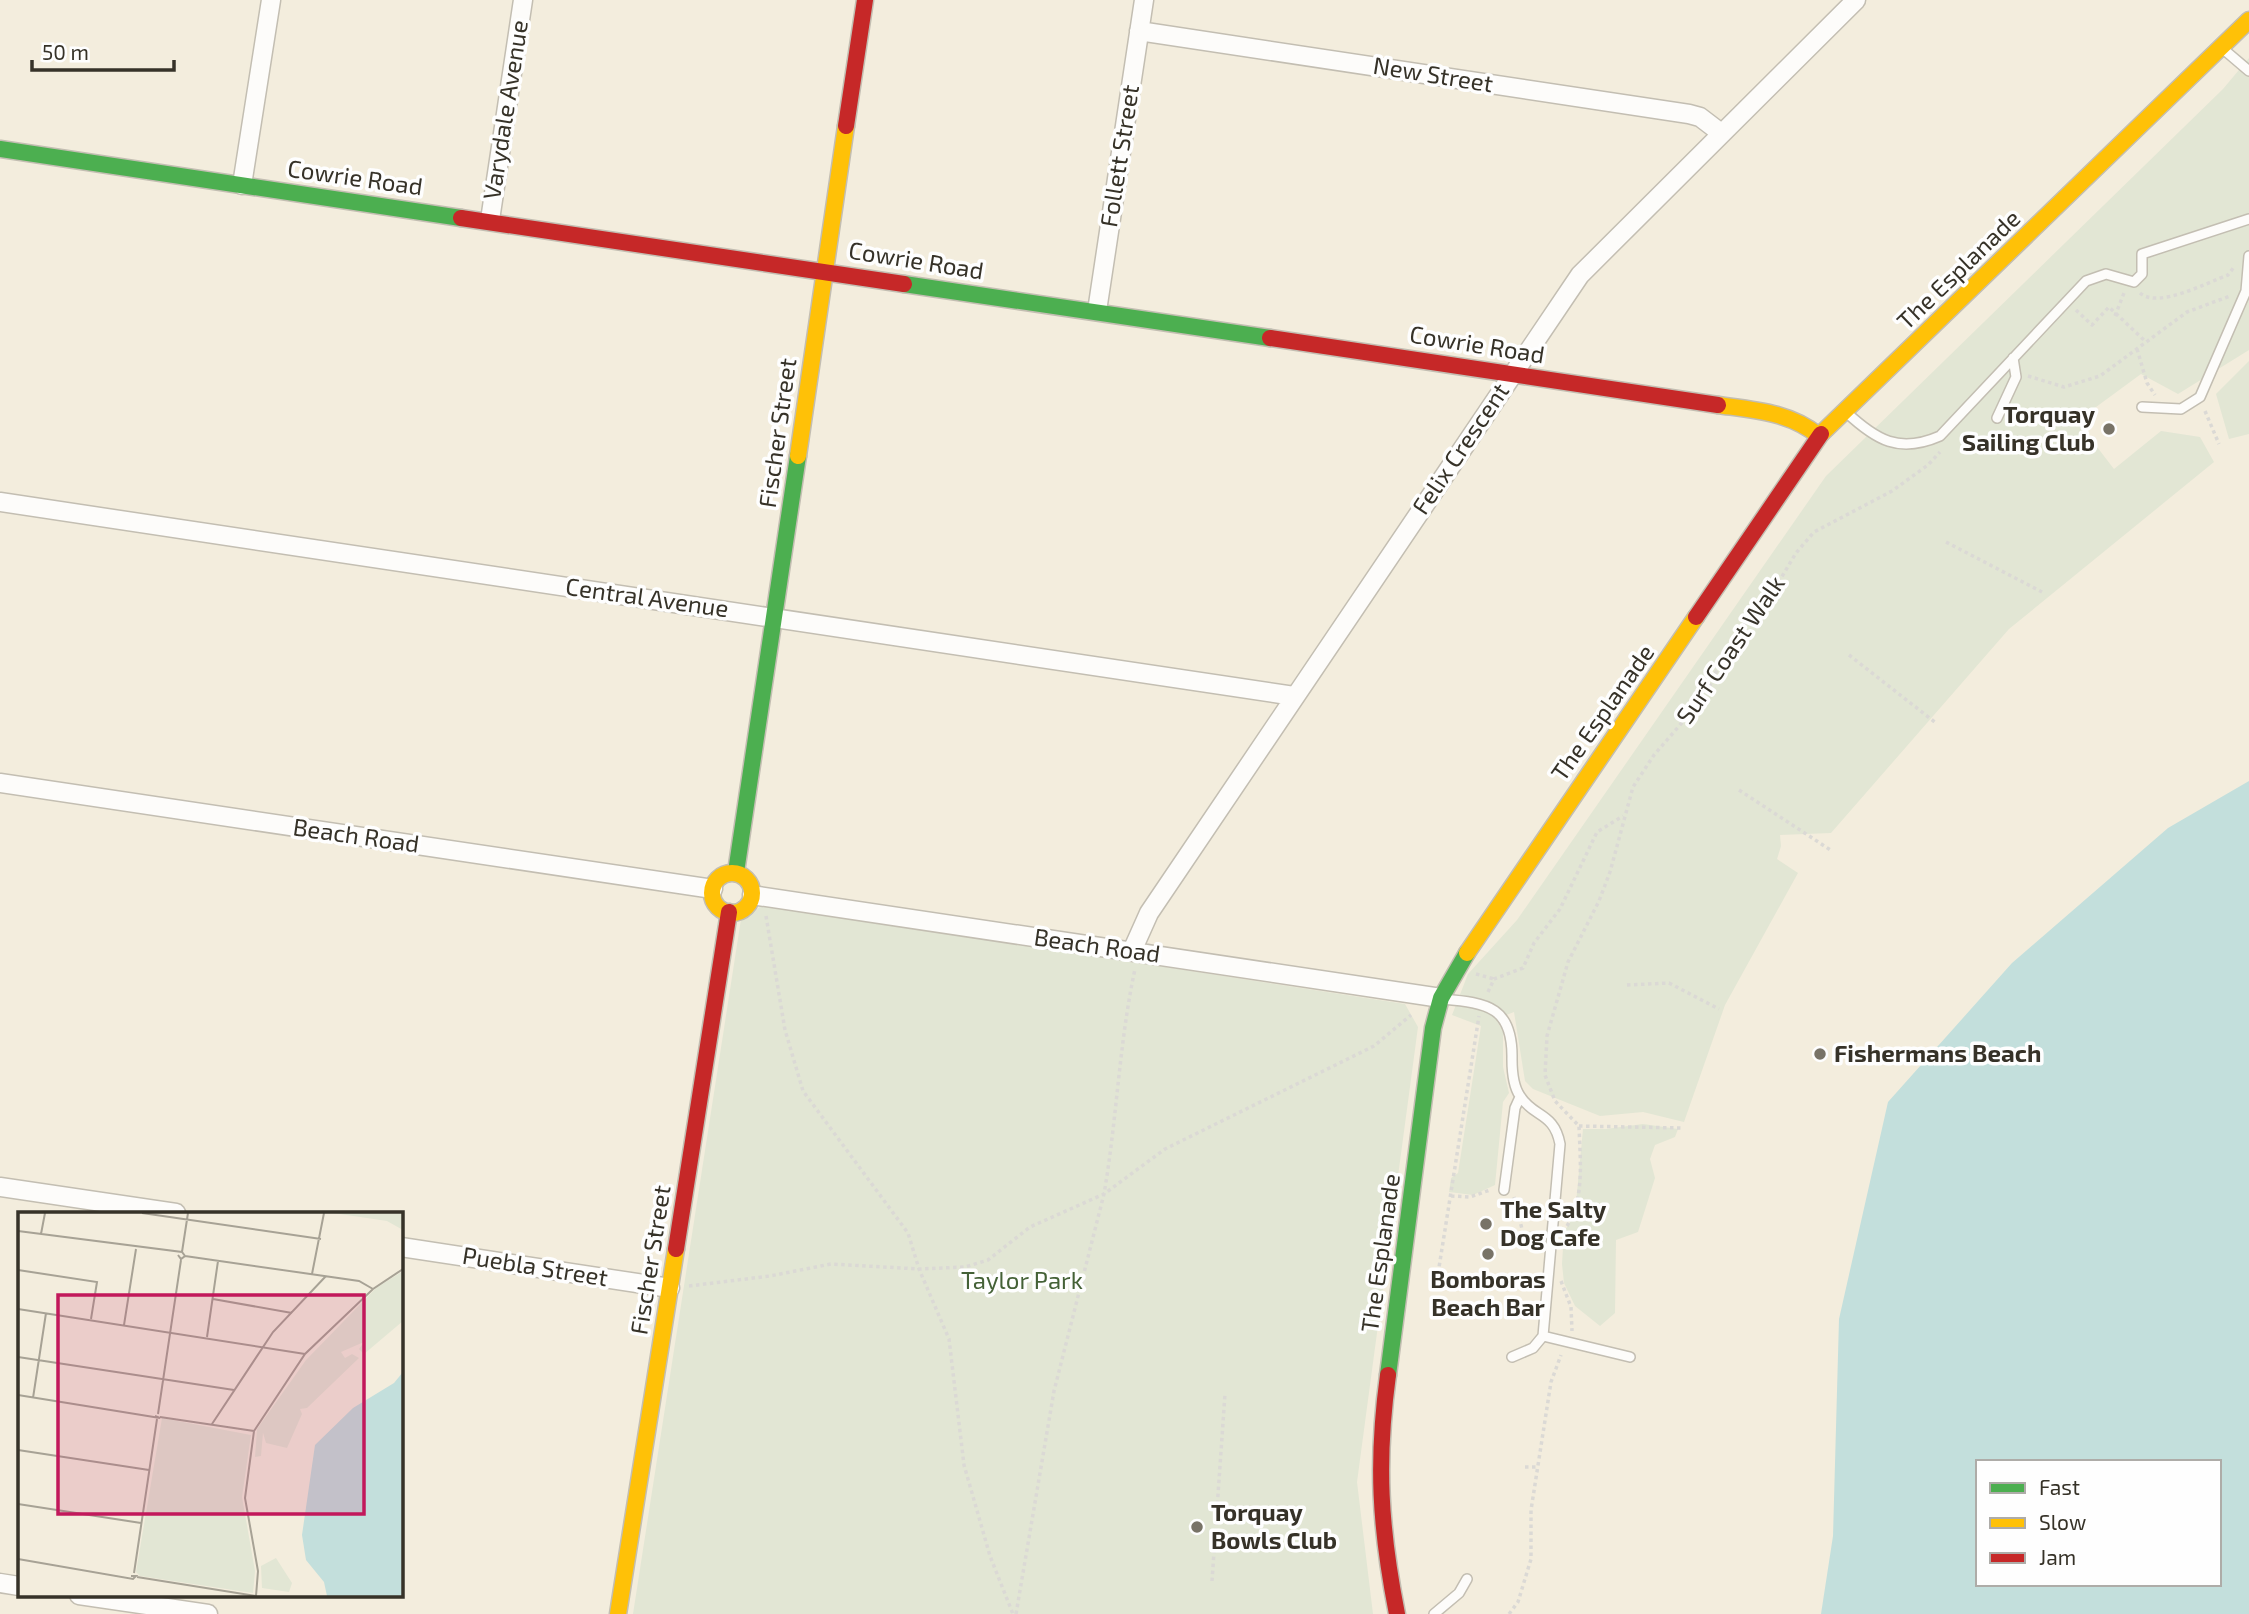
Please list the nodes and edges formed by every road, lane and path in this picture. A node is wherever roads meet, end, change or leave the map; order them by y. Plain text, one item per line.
1 (271, 0) edge
2 (523, 0) edge
3 (865, 0) edge
4 (1143, 0) edge
5 (1856, 0) edge
6 (2249, 20) edge
7 (1139, 31) junction
8 (2220, 47) junction
9 (2249, 71) edge
10 (1721, 133) junction
11 (0, 149) edge
12 (242, 185) junction
13 (2249, 219) edge
14 (489, 220) junction
15 (2249, 256) edge
16 (2237, 260) dead end
17 (825, 270) junction
18 (2131, 283) junction
19 (2246, 291) junction
20 (2067, 302) junction
21 (1097, 311) junction
22 (2116, 315) junction
23 (2145, 341) junction
24 (2137, 349) junction
25 (2013, 358) junction
26 (1513, 374) junction
27 (2016, 377) junction
28 (2147, 383) dead end
29 (2200, 397) junction
30 (2142, 407) dead end
31 (1845, 411) junction
32 (1997, 418) dead end
33 (1819, 436) junction
34 (2219, 444) dead end
35 (1944, 447) dead end
36 (0, 502) edge
37 (1947, 542) dead end
38 (2042, 592) dead end
39 (774, 617) junction
40 (1849, 654) dead end
41 (1294, 696) junction
42 (1936, 723) dead end
43 (0, 783) edge
44 (1739, 790) dead end
45 (1832, 852) dead end
46 (736, 872) junction
47 (713, 889) junction
48 (760, 896) junction
49 (729, 912) junction
50 (1135, 952) junction
51 (1627, 985) dead end
52 (1441, 999) junction
53 (1719, 1009) dead end
54 (1412, 1016) dead end
55 (1520, 1097) junction
56 (1578, 1126) junction
57 (1681, 1128) dead end
58 (0, 1187) edge
59 (1504, 1190) junction
60 (1104, 1195) junction
61 (1451, 1196) dead end
62 (169, 1212) edge
63 (1544, 1235) dead end
64 (1562, 1237) dead end
65 (402, 1247) edge
66 (919, 1269) junction
67 (1560, 1272) dead end
68 (670, 1288) junction
69 (1572, 1332) dead end
70 (1543, 1336) junction
71 (1568, 1351) dead end
72 (1512, 1357) dead end
73 (1630, 1357) dead end
74 (1225, 1394) dead end
75 (1525, 1466) dead end
76 (1538, 1468) junction
77 (1467, 1579) dead end
78 (1212, 1581) dead end
79 (0, 1583) edge
80 (18, 1586) edge
81 (86, 1596) edge
82 (208, 1614) edge
83 (618, 1614) edge
84 (1015, 1614) edge
85 (1397, 1614) edge
86 (1434, 1614) edge
87 (1509, 1614) edge

1 - 12 street
2 - 14 street, Varydale Avenue
3 - 17 street, Fischer Street
4 - 7 street, Follett Street
5 - 10 street, Felix Crescent
6 - 8 street, The Esplanade
7 - 10 street, New Street
7 - 21 street, Follett Street
8 - 9 lane
8 - 31 street, The Esplanade
10 - 26 street, Felix Crescent
11 - 12 street, Cowrie Road
12 - 14 street, Cowrie Road
13 - 18 lane
14 - 17 street, Cowrie Road
15 - 19 lane
16 - 18 path
17 - 21 street, Cowrie Road
17 - 39 street, Fischer Street
18 - 20 lane
18 - 22 path
19 - 23 path
19 - 29 lane
20 - 22 path
20 - 25 lane
21 - 26 street, Cowrie Road
22 - 23 path
23 - 24 path
24 - 27 path
24 - 28 path
25 - 27 lane
25 - 31 lane
26 - 33 street, Cowrie Road
26 - 41 street, Felix Crescent
27 - 32 lane
29 - 30 lane
29 - 34 path
31 - 33 street, The Esplanade
33 - 52 street, The Esplanade
35 - 56 path, Surf Coast Walk
36 - 39 street, Central Avenue
37 - 38 path
39 - 41 street, Central Avenue
39 - 46 street, Fischer Street
40 - 42 path
41 - 50 street, Felix Crescent
43 - 47 street, Beach Road
44 - 45 path
46 - 47 street
46 - 48 street
47 - 49 street
48 - 49 street
48 - 50 street, Beach Road
48 - 66 path
49 - 68 street, Fischer Street
50 - 52 street, Beach Road
50 - 60 path
51 - 53 path
52 - 55 lane
52 - 85 street, The Esplanade
54 - 60 path
55 - 59 lane
55 - 70 lane
56 - 57 path
56 - 64 path
58 - 62 street
59 - 61 path
59 - 63 path
60 - 66 path
60 - 84 path
65 - 68 street, Puebla Street
66 - 68 path
66 - 84 path
67 - 69 path
68 - 83 street, Fischer Street
70 - 72 lane
70 - 73 lane
71 - 76 path
74 - 78 path
75 - 76 path
76 - 87 path
77 - 86 lane
79 - 80 street
81 - 82 street

